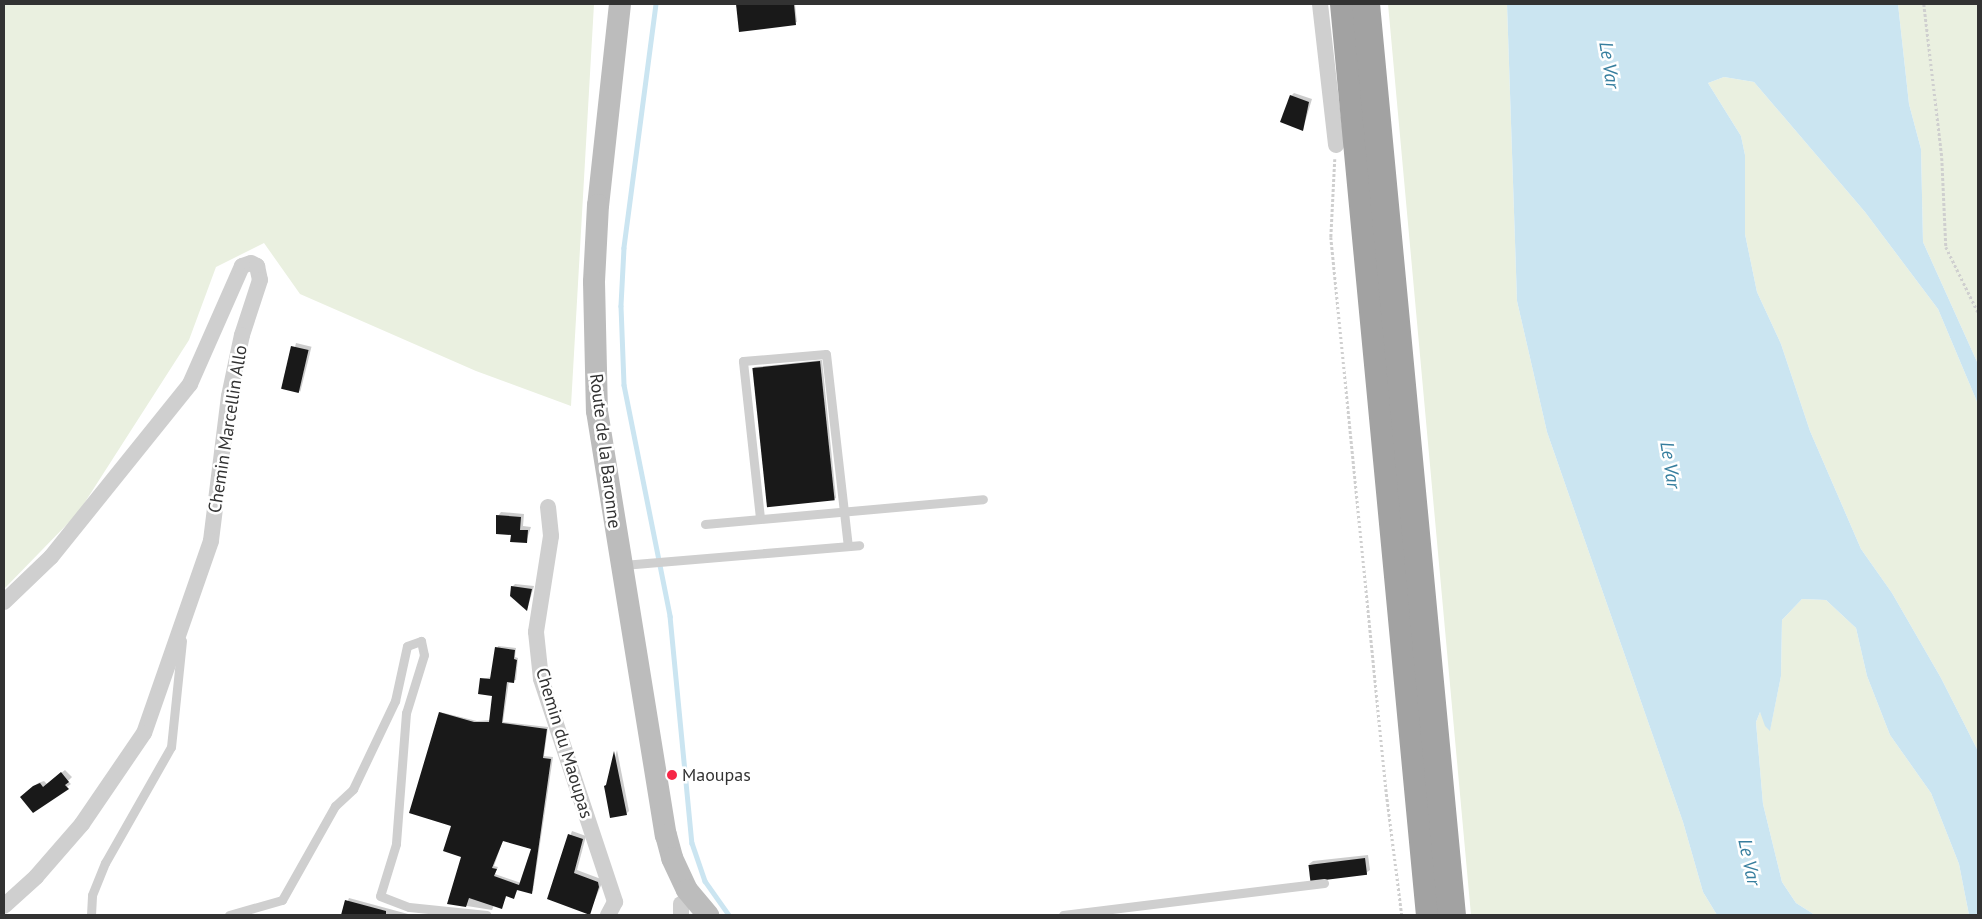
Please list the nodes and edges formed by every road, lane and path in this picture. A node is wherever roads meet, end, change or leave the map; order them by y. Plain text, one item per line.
1 (620, 4) edge
2 (1320, 4) edge
3 (1344, 4) edge
4 (1366, 4) edge
5 (1924, 4) edge
6 (1336, 145) joint
7 (1978, 312) edge
8 (983, 499) dead end
9 (548, 507) dead end
10 (844, 511) junction
11 (760, 518) junction
12 (705, 524) dead end
13 (859, 545) dead end
14 (848, 546) junction
15 (621, 566) junction
16 (4, 602) edge
17 (183, 618) junction
18 (1324, 883) dead end
19 (4, 906) edge
20 (694, 913) edge
21 (91, 915) edge
22 (229, 915) edge
23 (488, 915) edge
24 (608, 915) edge
25 (1063, 915) edge
26 (1402, 915) edge
27 (1430, 915) edge
28 (1452, 915) edge

1 - 15 main road, Route de la Baronne
2 - 6 street
3 - 27 highway
4 - 28 highway
5 - 7 path
6 - 26 path
8 - 10 lane
9 - 24 street, Chemin du Maoupas
10 - 11 lane
10 - 11 lane
10 - 14 lane
11 - 12 lane
13 - 14 lane
14 - 15 lane
15 - 20 main road, Route de la Baronne
16 - 17 street, Chemin Marcellin Allo
17 - 19 street, Chemin Marcellin Allo
17 - 21 lane
18 - 25 lane
22 - 23 lane

